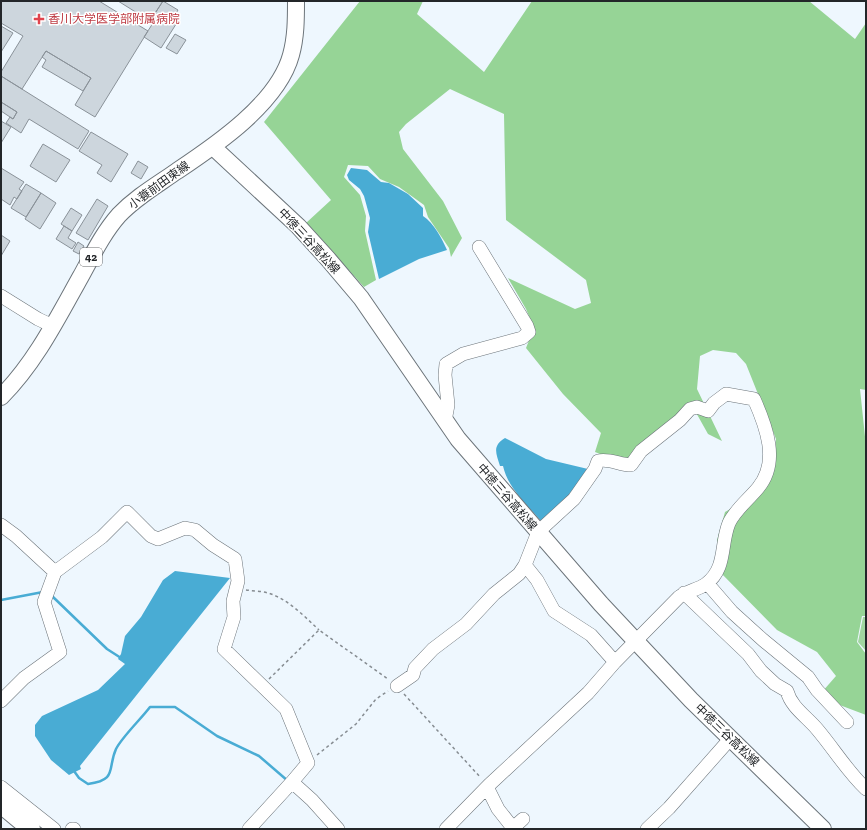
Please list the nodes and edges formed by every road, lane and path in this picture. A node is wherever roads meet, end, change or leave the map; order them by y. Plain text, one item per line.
1 (296, 1) edge
2 (213, 147) junction
3 (479, 247) dead end
4 (1, 296) edge
5 (53, 326) junction
6 (1, 397) edge
7 (445, 421) junction
8 (1, 525) edge
9 (538, 532) junction
10 (525, 565) junction
11 (55, 572) junction
12 (707, 583) junction
13 (236, 588) junction
14 (684, 593) junction
15 (319, 630) junction
16 (635, 641) junction
17 (615, 662) junction
18 (262, 686) junction
19 (396, 686) junction
20 (1, 701) edge
21 (847, 722) dead end
22 (730, 739) junction
23 (308, 763) junction
24 (292, 782) junction
25 (488, 786) junction
26 (1, 787) edge
27 (866, 789) edge
28 (1, 804) edge
29 (1, 819) edge
30 (523, 819) dead end
31 (14, 829) edge
32 (31, 829) edge
33 (54, 829) edge
34 (249, 829) edge
35 (338, 829) edge
36 (446, 829) edge
37 (647, 829) edge
38 (823, 829) edge

1 - 2 main road, 小蓑前田東線 / 42
2 - 5 main road, 小蓑前田東線 / 42
2 - 7 main road, 中徳三谷高松線
3 - 7 street
4 - 5 street
5 - 6 main road, 小蓑前田東線 / 42
7 - 9 main road, 中徳三谷高松線
8 - 11 street
9 - 10 street
9 - 12 street
9 - 16 main road, 中徳三谷高松線
10 - 17 street
10 - 19 street
11 - 13 street
11 - 20 street
12 - 14 street
12 - 21 street
13 - 15 path
13 - 18 street
14 - 16 street
14 - 27 street
15 - 18 path
15 - 19 path
16 - 17 street
16 - 22 main road, 中徳三谷高松線
17 - 25 street
18 - 23 street
19 - 23 path
19 - 25 path
22 - 37 street
22 - 38 main road, 中徳三谷高松線
23 - 24 street
24 - 34 street
24 - 35 street
25 - 30 street
25 - 36 street
26 - 33 street
28 - 32 highway
29 - 31 highway

